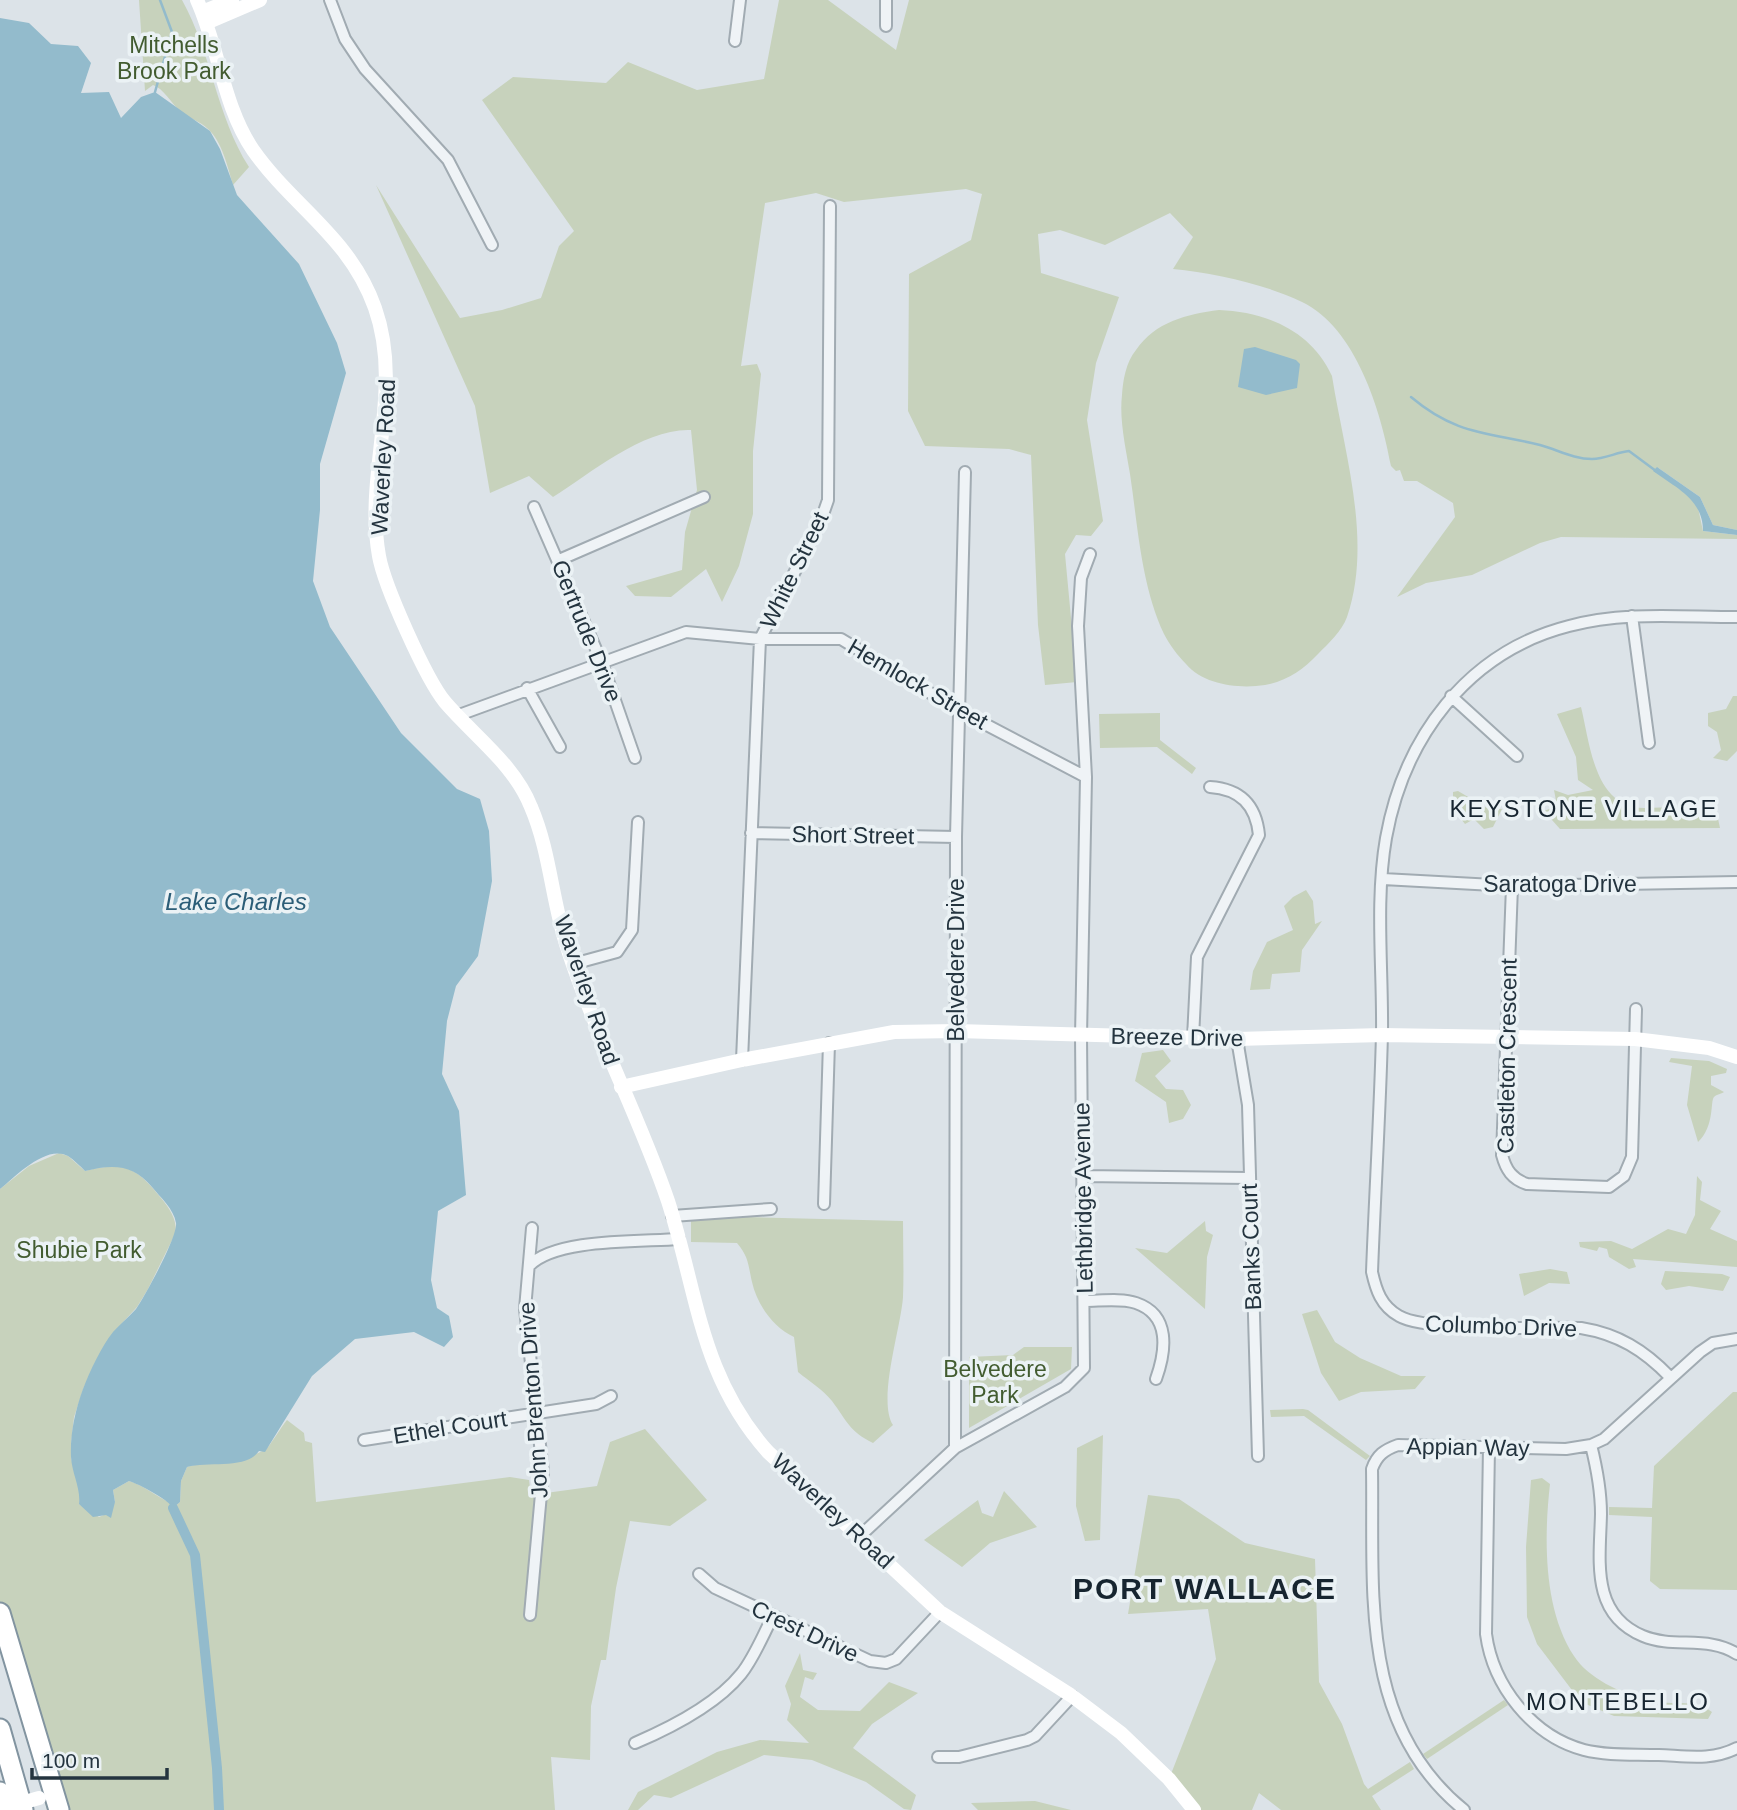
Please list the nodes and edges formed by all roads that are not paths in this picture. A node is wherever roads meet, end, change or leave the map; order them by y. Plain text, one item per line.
1 (232, 0) edge
2 (260, 0) edge
3 (330, 0) edge
4 (740, 0) edge
5 (886, 0) edge
6 (202, 12) edge
7 (886, 26) dead end
8 (735, 41) dead end
9 (830, 206) dead end
10 (492, 245) dead end
11 (965, 472) dead end
12 (704, 497) dead end
13 (534, 506) dead end
14 (1090, 554) dead end
15 (559, 560) junction
16 (1632, 616) junction
17 (1737, 617) edge
18 (760, 639) junction
19 (602, 663) junction
20 (527, 688) junction
21 (1451, 696) junction
22 (960, 711) junction
23 (459, 715) junction
24 (1649, 743) dead end
25 (560, 747) dead end
26 (1517, 756) dead end
27 (635, 758) dead end
28 (1086, 777) junction
29 (1210, 787) dead end
30 (638, 822) dead end
31 (751, 833) junction
32 (956, 837) junction
33 (1383, 879) junction
34 (1737, 882) edge
35 (1512, 886) junction
36 (573, 964) junction
37 (1636, 1009) dead end
38 (957, 1031) junction
39 (1382, 1035) junction
40 (1081, 1036) junction
41 (1194, 1038) junction
42 (1504, 1038) junction
43 (1237, 1039) junction
44 (1635, 1039) junction
45 (829, 1043) junction
46 (1737, 1057) edge
47 (742, 1060) junction
48 (621, 1087) junction
49 (1082, 1176) junction
50 (1249, 1178) junction
51 (824, 1204) dead end
52 (771, 1209) dead end
53 (672, 1216) junction
54 (532, 1228) dead end
55 (679, 1239) junction
56 (529, 1266) junction
57 (1085, 1301) junction
58 (1737, 1339) edge
59 (1670, 1377) junction
60 (1156, 1379) dead end
61 (611, 1396) dead end
62 (535, 1414) junction
63 (365, 1440) dead end
64 (1591, 1445) junction
65 (1489, 1447) junction
66 (955, 1448) junction
67 (1258, 1456) dead end
68 (860, 1535) junction
69 (699, 1574) dead end
70 (940, 1612) junction
71 (0, 1613) edge
72 (530, 1615) dead end
73 (773, 1616) junction
74 (1737, 1654) edge
75 (1072, 1696) junction
76 (0, 1729) edge
77 (635, 1743) dead end
78 (1737, 1748) edge
79 (938, 1758) dead end
80 (0, 1792) edge
81 (44, 1803) edge
82 (3, 1810) edge
83 (1194, 1810) edge
84 (1464, 1810) edge

1 - 6 main road
2 - 6 main road
3 - 10 street
4 - 8 street
5 - 7 street
6 - 23 main road, Waverley Road
9 - 18 street, White Street
11 - 22 street, Belvedere Drive
12 - 15 street
13 - 15 street, Gertrude Drive
14 - 28 street, Lethbridge Avenue
15 - 19 street, Gertrude Drive
16 - 17 street, Columbo Drive
16 - 21 street, Columbo Drive
16 - 24 street
18 - 19 street, Hemlock Street
18 - 22 street, Hemlock Street
18 - 31 street, White Street
19 - 20 street, Hemlock Street
19 - 27 street, Gertrude Drive
20 - 23 street, Hemlock Street
20 - 25 street
21 - 26 street
21 - 33 street, Columbo Drive
22 - 28 street, Hemlock Street
22 - 32 street, Belvedere Drive
23 - 36 main road, Waverley Road
28 - 40 street, Lethbridge Avenue
29 - 41 street
30 - 36 street
31 - 32 street, Short Street
31 - 47 street, White Street
32 - 38 street, Belvedere Drive
33 - 35 street, Saratoga Drive
33 - 39 street, Columbo Drive
34 - 35 street, Saratoga Drive
35 - 42 street, Castleton Crescent
36 - 48 main road, Waverley Road
37 - 44 street, Castleton Crescent
38 - 40 main road, Breeze Drive
38 - 45 main road, Breeze Drive
38 - 66 street, Belvedere Drive
39 - 42 main road, Breeze Drive
39 - 43 main road, Breeze Drive
39 - 59 street, Columbo Drive
40 - 41 main road, Breeze Drive
40 - 49 street, Lethbridge Avenue
41 - 43 main road, Breeze Drive
42 - 44 main road, Breeze Drive
42 - 44 street, Castleton Crescent
43 - 50 street, Banks Court
44 - 46 main road, Breeze Drive
45 - 47 main road, Breeze Drive
45 - 51 street
47 - 48 main road, Breeze Drive
48 - 53 main road, Waverley Road
49 - 50 street
49 - 57 street, Lethbridge Avenue
50 - 67 street, Banks Court
52 - 53 street
53 - 55 main road, Waverley Road
54 - 56 street, John Brenton Drive
55 - 56 street
55 - 68 main road, Waverley Road
56 - 62 street, John Brenton Drive
57 - 60 street
57 - 66 street, Lethbridge Avenue
58 - 59 street, Appian Way
59 - 64 street, Appian Way
61 - 62 street, Ethel Court
62 - 63 street, Ethel Court
62 - 72 street, John Brenton Drive
64 - 65 street, Appian Way
64 - 74 street
65 - 78 street
65 - 84 street, Appian Way
66 - 68 street, Lethbridge Avenue
68 - 70 main road, Waverley Road
69 - 73 street, Crest Drive
70 - 73 street, Crest Drive
70 - 75 main road, Waverley Road
71 - 81 highway
73 - 77 street
75 - 79 street
75 - 83 main road, Waverley Road
76 - 81 highway
80 - 82 highway
81 - 82 main road, bridge

